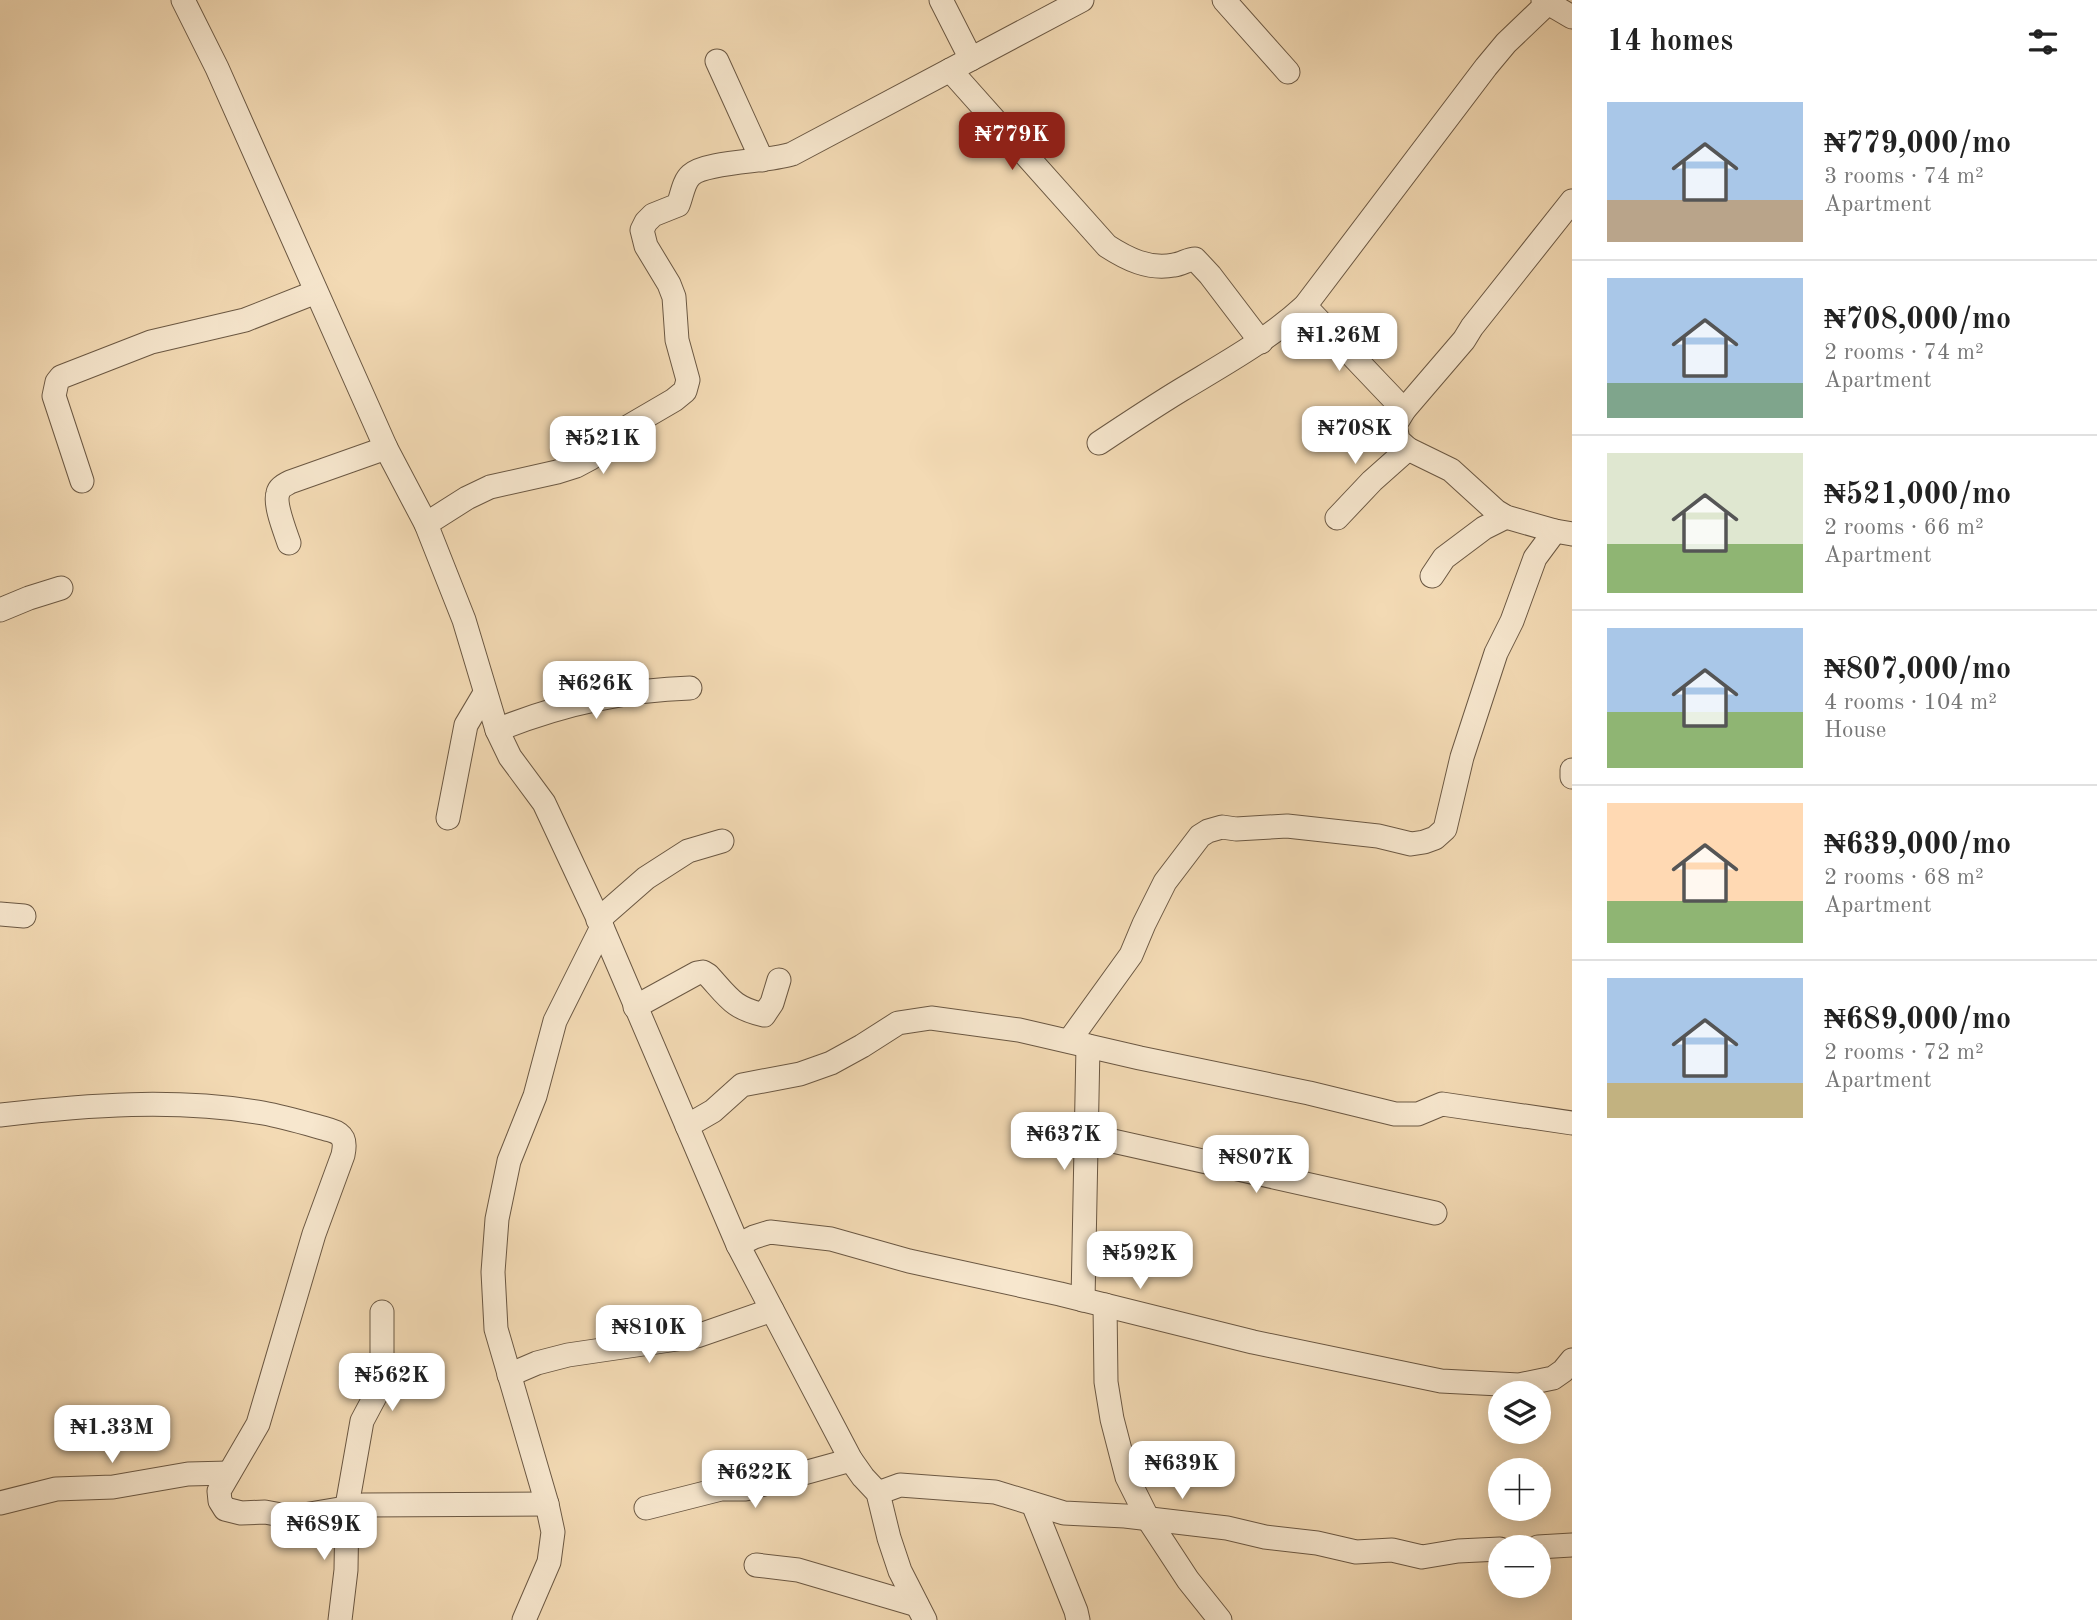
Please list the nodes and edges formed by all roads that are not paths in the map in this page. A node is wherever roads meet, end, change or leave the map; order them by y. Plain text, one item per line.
1 (183, 0) edge
2 (941, 0) edge
3 (1082, 0) edge
4 (1224, 0) edge
5 (1548, 1) edge
6 (1572, 17) edge
7 (971, 59) junction
8 (717, 61) dead end
9 (950, 70) junction
10 (1288, 72) dead end
11 (762, 160) junction
12 (1572, 201) edge
13 (316, 292) junction
14 (1305, 306) junction
15 (1261, 342) junction
16 (1404, 410) junction
17 (1100, 443) dead end
18 (386, 448) junction
19 (1408, 449) junction
20 (82, 481) dead end
21 (1506, 517) junction
22 (1337, 518) dead end
23 (426, 524) junction
24 (1563, 532) edge
25 (289, 543) dead end
26 (1432, 576) dead end
27 (61, 588) dead end
28 (0, 610) edge
29 (690, 688) dead end
30 (485, 693) junction
31 (497, 730) junction
32 (1572, 771) edge
33 (1572, 777) edge
34 (448, 818) dead end
35 (722, 841) dead end
36 (0, 914) edge
37 (24, 916) dead end
38 (600, 924) junction
39 (779, 981) dead end
40 (635, 1007) junction
41 (1078, 1043) junction
42 (0, 1115) edge
43 (1572, 1123) edge
44 (687, 1126) junction
45 (1086, 1135) junction
46 (1435, 1213) dead end
47 (738, 1245) junction
48 (1094, 1303) junction
49 (772, 1310) junction
50 (382, 1312) dead end
51 (1572, 1360) edge
52 (509, 1375) junction
53 (851, 1460) junction
54 (229, 1473) junction
55 (878, 1493) junction
56 (0, 1503) edge
57 (547, 1504) junction
58 (1032, 1504) junction
59 (347, 1506) junction
60 (646, 1507) dead end
61 (1148, 1519) junction
62 (1572, 1545) edge
63 (1551, 1546) edge
64 (1488, 1550) edge
65 (756, 1565) dead end
66 (921, 1613) edge
67 (340, 1620) edge
68 (524, 1620) edge
69 (1078, 1620) edge
70 (1220, 1620) edge

1 - 13 street
2 - 7 street
3 - 7 street
4 - 10 street
5 - 6 street
5 - 14 street
7 - 9 street
8 - 11 street
9 - 11 street
9 - 15 street
11 - 23 street
12 - 16 street
13 - 18 street
13 - 20 street
14 - 15 street
14 - 16 street
15 - 17 street
16 - 19 street
18 - 23 street
18 - 25 street
19 - 21 street
19 - 22 street
21 - 24 street
21 - 26 street
23 - 30 street
24 - 41 street
27 - 28 street
29 - 31 street
30 - 31 street
30 - 34 street
31 - 38 street
32 - 33 street
35 - 38 street
36 - 37 street
38 - 40 street
38 - 52 street
39 - 40 street
40 - 44 street
41 - 43 street
41 - 44 street
41 - 45 street
42 - 54 street
44 - 47 street
45 - 46 street
45 - 48 street
47 - 48 street
47 - 49 street
48 - 51 street
48 - 61 street
49 - 52 street
49 - 53 street
50 - 59 street
52 - 57 street
53 - 55 street
53 - 60 street
54 - 56 street
54 - 59 street
55 - 58 street
55 - 66 street
57 - 59 street
57 - 68 street
58 - 61 street
58 - 69 street
59 - 67 street
61 - 64 street
61 - 70 street
62 - 63 street
65 - 66 street

